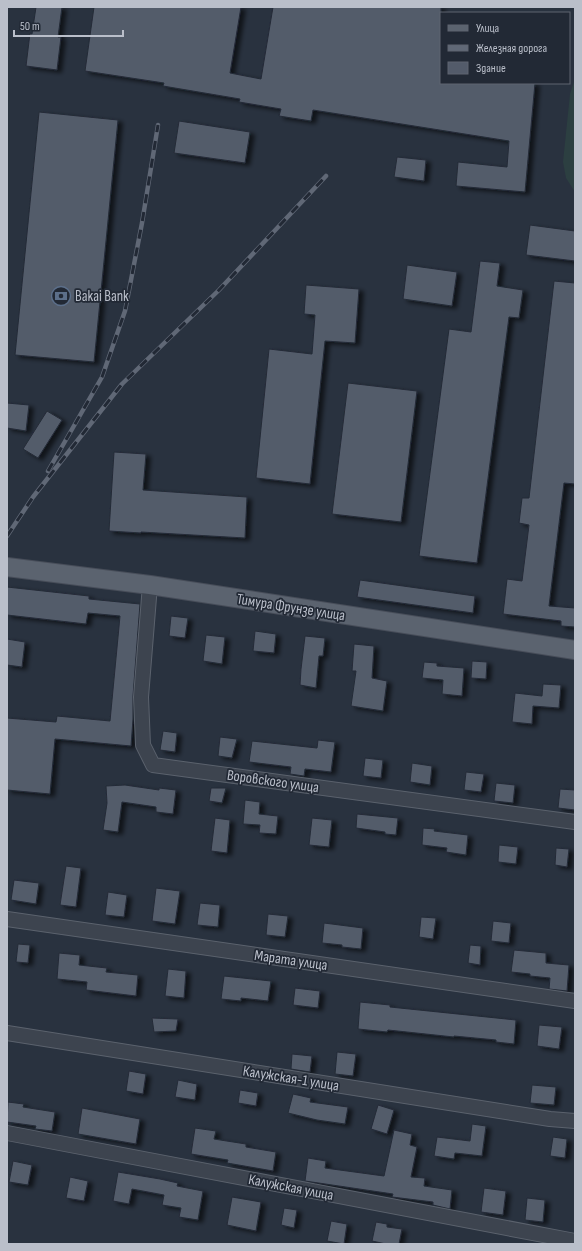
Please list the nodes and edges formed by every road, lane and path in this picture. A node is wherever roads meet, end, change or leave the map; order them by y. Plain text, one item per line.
1 (7, 567) edge
2 (150, 586) junction
3 (575, 650) edge
4 (575, 822) edge
5 (7, 919) edge
6 (575, 1001) edge
7 (7, 1033) edge
8 (575, 1121) edge
9 (7, 1133) edge
10 (575, 1241) edge

1 - 2 main road, Тимура Фрунзе улица
2 - 3 main road, Тимура Фрунзе улица
2 - 4 street, Воровского улица
5 - 6 street, Марата улица
7 - 8 street, Калужская-1 улица
9 - 10 street, Калужская улица

